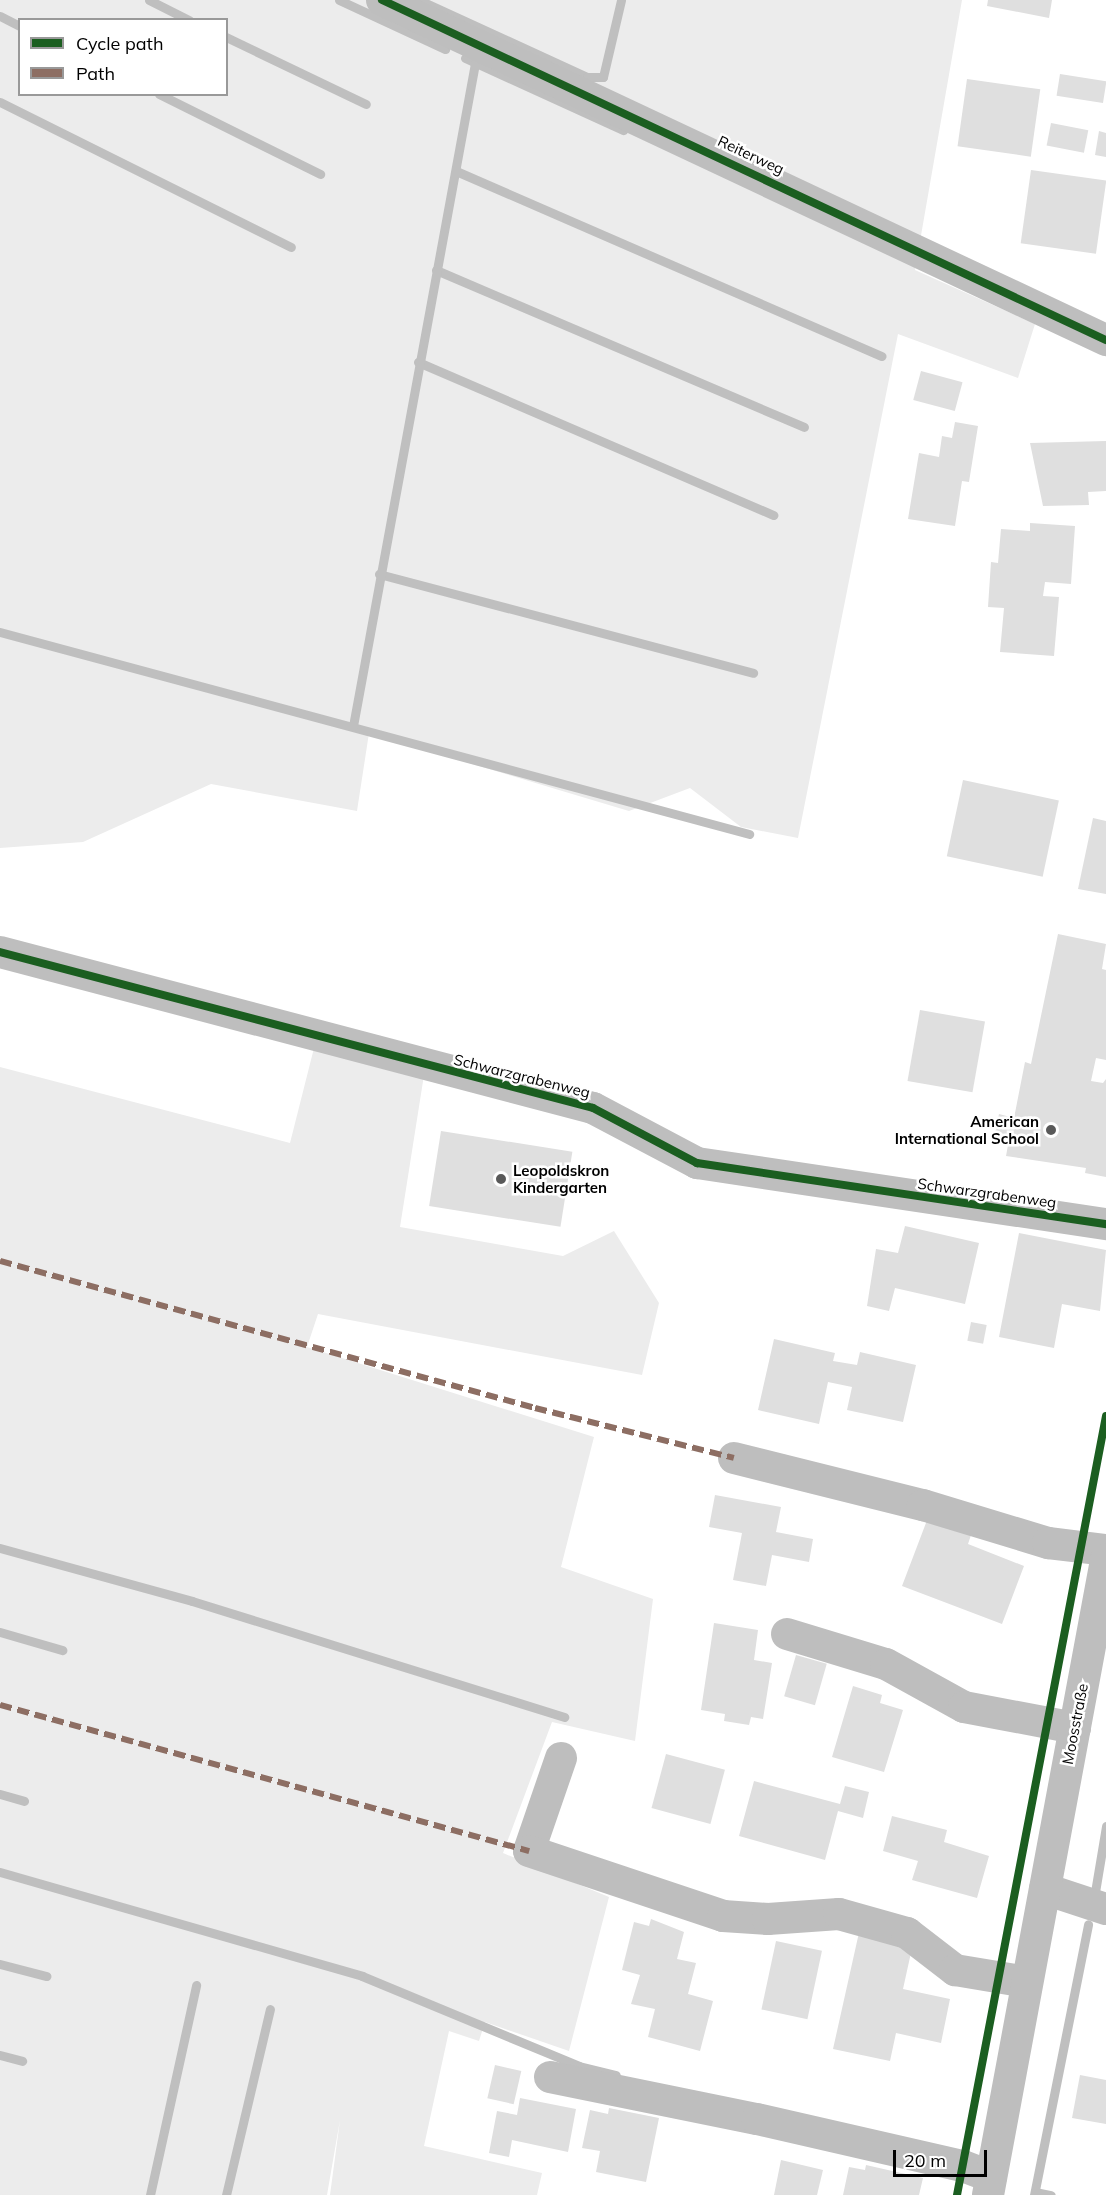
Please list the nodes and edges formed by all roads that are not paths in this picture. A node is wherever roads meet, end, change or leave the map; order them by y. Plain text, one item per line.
1 (382, 0) edge
2 (1106, 340) edge
3 (0, 952) edge
4 (1106, 1224) edge
5 (734, 1458) dead end
6 (1106, 1550) edge
7 (1106, 1560) edge
8 (787, 1634) dead end
9 (1075, 1728) junction
10 (561, 1758) dead end
11 (1045, 1889) junction
12 (1106, 1909) edge
13 (1027, 1982) junction
14 (550, 2077) dead end
15 (989, 2186) edge

1 - 2 street, Reiterweg
3 - 4 street, Schwarzgrabenweg
5 - 6 street
7 - 9 street, Moosstraße
8 - 9 street
9 - 11 street, Moosstraße
10 - 13 street
11 - 12 street
11 - 13 street, Moosstraße
13 - 15 street, Moosstraße
14 - 15 street

